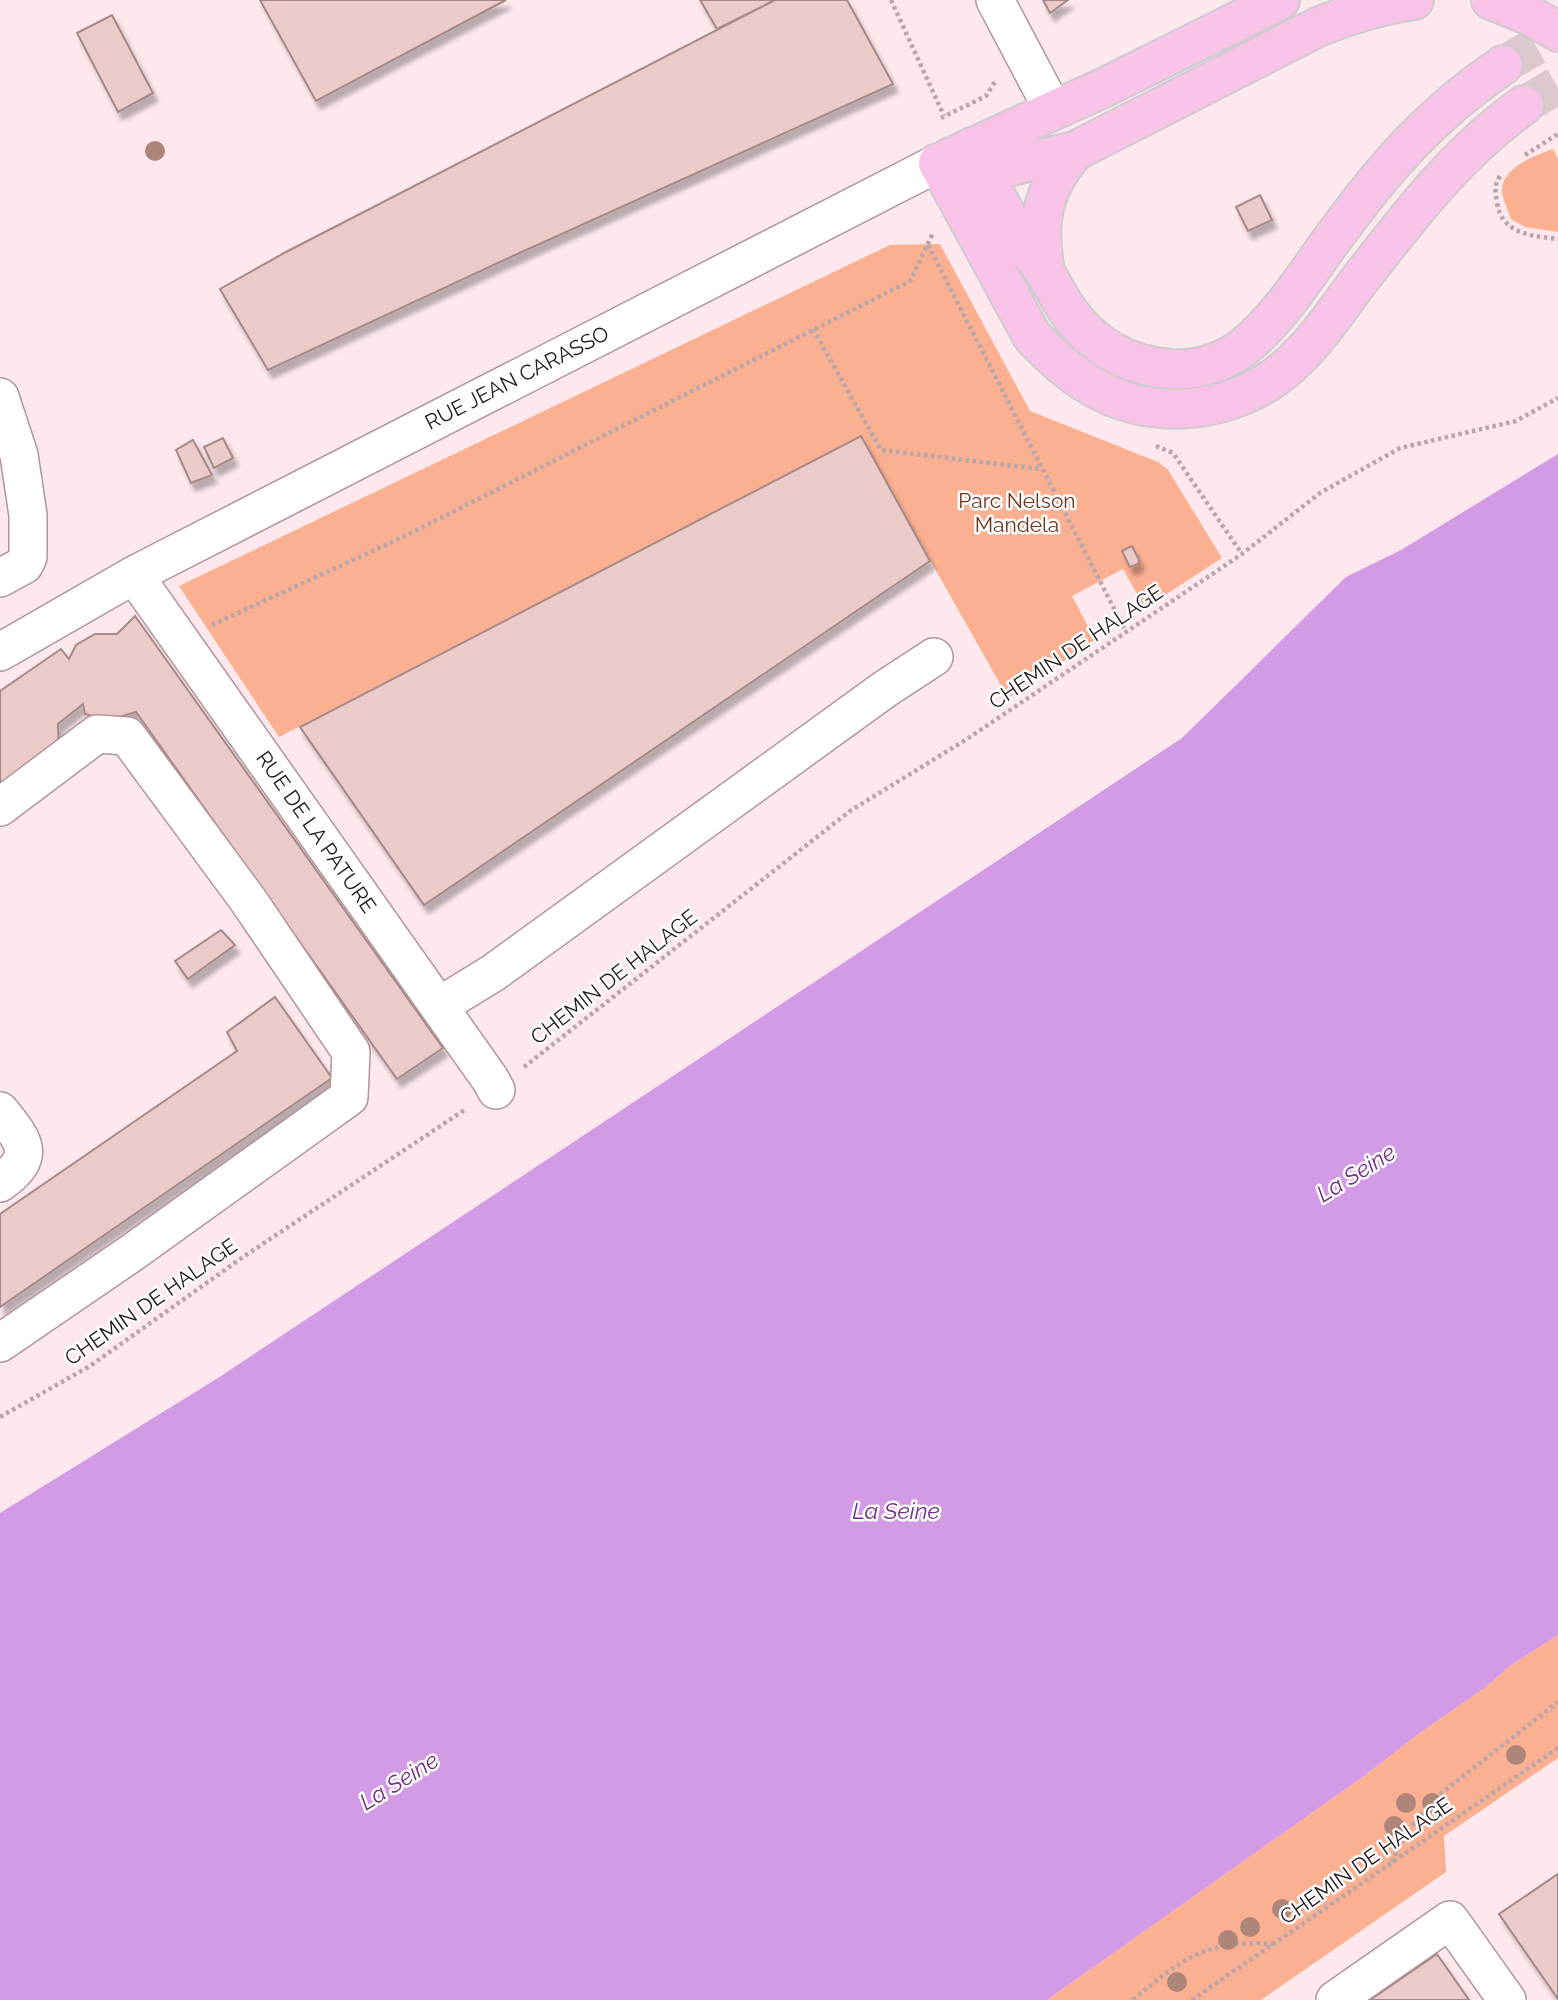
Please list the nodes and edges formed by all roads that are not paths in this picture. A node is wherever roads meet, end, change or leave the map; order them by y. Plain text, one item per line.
1 (995, 0) edge
2 (1280, 0) edge
3 (1414, 0) edge
4 (1491, 0) edge
5 (1554, 0) edge
6 (1558, 7) edge
7 (1558, 32) edge
8 (1503, 65) tunnel mouth
9 (1524, 105) tunnel mouth
10 (1053, 110) junction
11 (1063, 154) junction
12 (977, 157) junction
13 (938, 163) junction
14 (1045, 273) junction
15 (0, 397) edge
16 (134, 575) junction
17 (0, 578) edge
18 (0, 652) edge
19 (934, 657) dead end
20 (0, 807) edge
21 (439, 1006) junction
22 (496, 1090) road end
23 (0, 1111) edge
24 (0, 1182) edge
25 (0, 1343) edge
26 (1335, 2000) edge
27 (1507, 2000) edge

1 - 10 street
2 - 10 main road
3 - 11 main road
4 - 7 main road
5 - 6 main road
8 - 14 main road
9 - 13 main road
10 - 11 main road
10 - 12 main road
11 - 12 main road
11 - 14 main road
12 - 13 main road
12 - 14 main road
13 - 16 street, RUE JEAN CARASSO
15 - 17 street
16 - 18 street, RUE JEAN CARASSO
16 - 21 street, RUE DE LA PATURE
19 - 21 street
20 - 25 street
21 - 22 street, RUE DE LA PATURE
23 - 24 street
26 - 27 street

